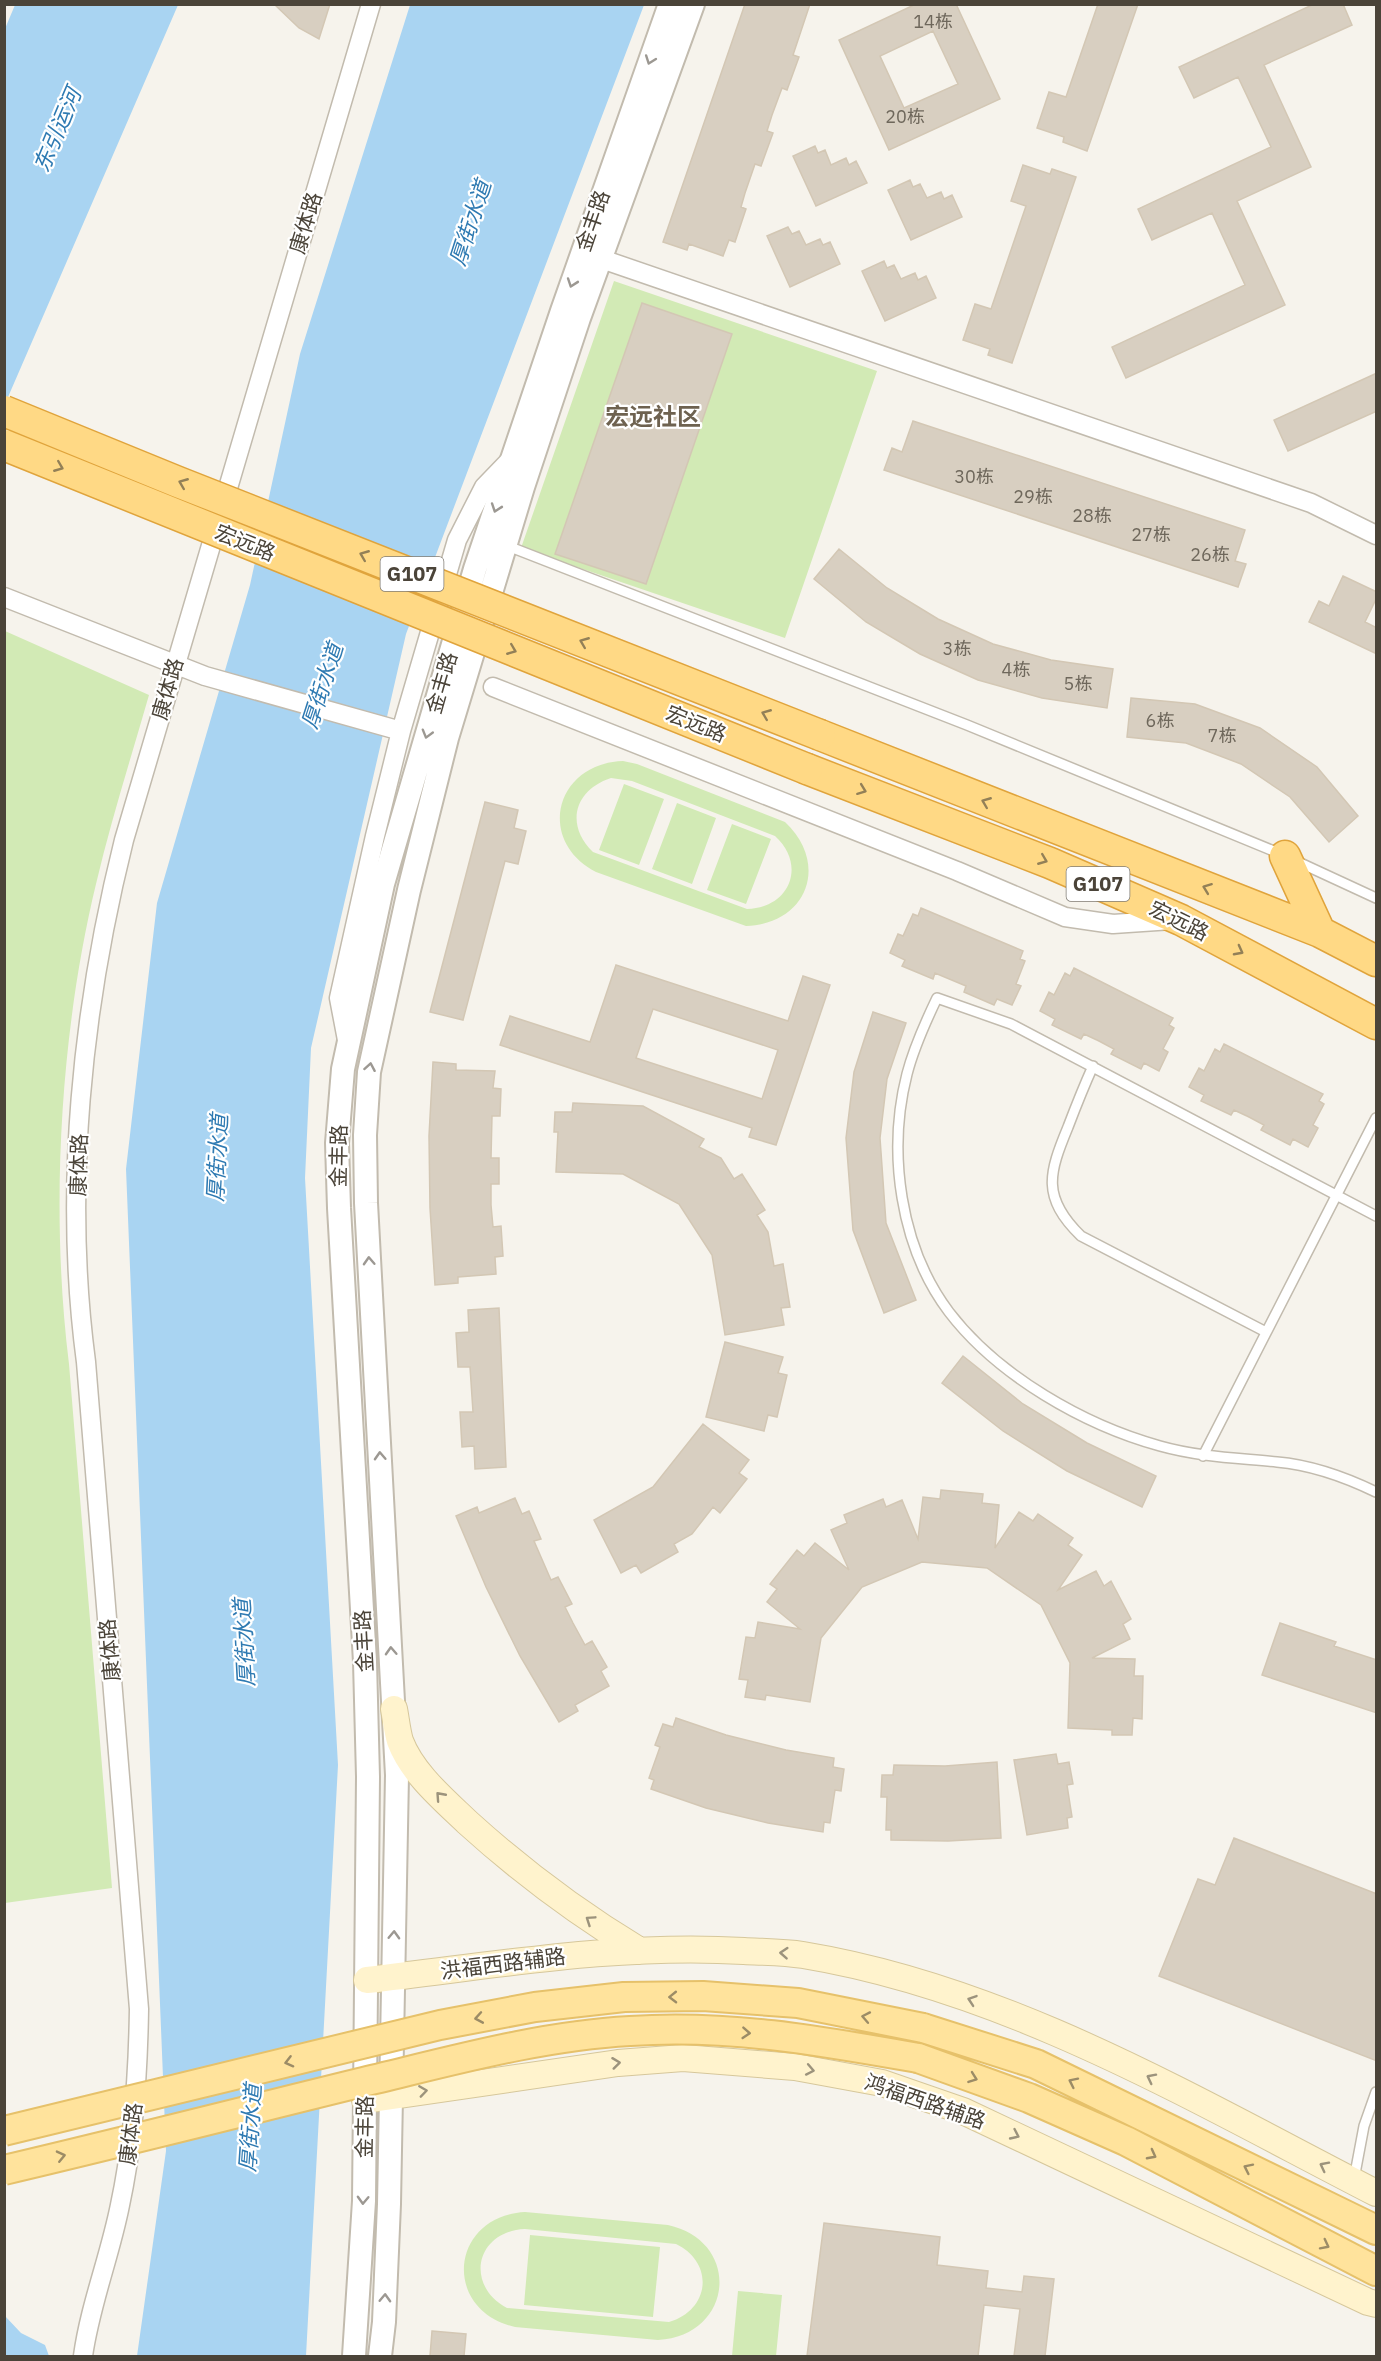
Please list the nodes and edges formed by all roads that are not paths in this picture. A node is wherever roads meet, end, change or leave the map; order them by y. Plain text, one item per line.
1 (371, 4) edge
2 (670, 4) edge
3 (693, 4) edge
4 (592, 256) junction
5 (4, 411) edge
6 (4, 445) edge
7 (514, 456) junction
8 (1377, 535) edge
9 (495, 541) junction
10 (4, 597) edge
11 (176, 664) junction
12 (493, 687) dead end
13 (400, 731) junction
14 (1285, 856) junction
15 (1377, 898) edge
16 (1181, 920) junction
17 (1320, 932) junction
18 (1377, 961) edge
19 (1377, 1024) edge
20 (348, 1044) junction
21 (1093, 1066) junction
22 (1377, 1118) edge
23 (1338, 1194) junction
24 (1377, 1216) edge
25 (1266, 1332) junction
26 (1203, 1456) junction
27 (1377, 1492) edge
28 (394, 1709) junction
29 (640, 1951) junction
30 (393, 1977) junction
31 (367, 1980) junction
32 (1377, 2091) edge
33 (391, 2096) junction
34 (365, 2100) junction
35 (4, 2131) edge
36 (4, 2170) edge
37 (1353, 2181) junction
38 (1377, 2193) edge
39 (1377, 2230) edge
40 (1377, 2271) edge
41 (1377, 2304) edge
42 (83, 2356) edge
43 (354, 2356) edge
44 (380, 2356) edge

1 - 11 street, 康体路
2 -> 4 street, 金丰路
3 - 4 street, 金丰路
4 -> 7 street, 金丰路
4 - 8 street
4 - 9 street, 金丰路
17 -> 5 highway, 宏远路 / G107, bridge
6 -> 16 highway, 宏远路 / G107, bridge
7 -> 9 street, 金丰路
7 - 13 street
9 - 14 lane
9 -> 20 street, 金丰路
28 -> 9 street, 金丰路
10 - 11 street
11 - 13 street
11 - 42 street, 康体路
12 - 16 street
13 - 20 street
14 - 15 lane
14 - 17 highway
16 -> 19 highway, 宏远路 / G107
17 - 18 highway, 宏远路 / G107
20 - 31 street, 金丰路
21 - 23 lane
21 - 25 lane
21 - 26 lane
22 - 23 lane
23 - 24 lane
23 - 25 lane
25 - 26 lane
26 - 27 lane
29 -> 28 main road
30 -> 28 street, 金丰路
29 - 30 main road, 洪福西路辅路
37 -> 29 main road
30 - 31 main road, 洪福西路辅路
30 - 33 street, 金丰路
31 - 34 street, 金丰路
32 - 37 lane
33 - 34 main road, 鸿福西路辅路
33 -> 41 main road, 鸿福西路辅路
44 -> 33 street, 金丰路
34 -> 43 street, 金丰路
39 -> 35 main road, bridge
36 -> 40 main road, bridge
37 - 38 main road

